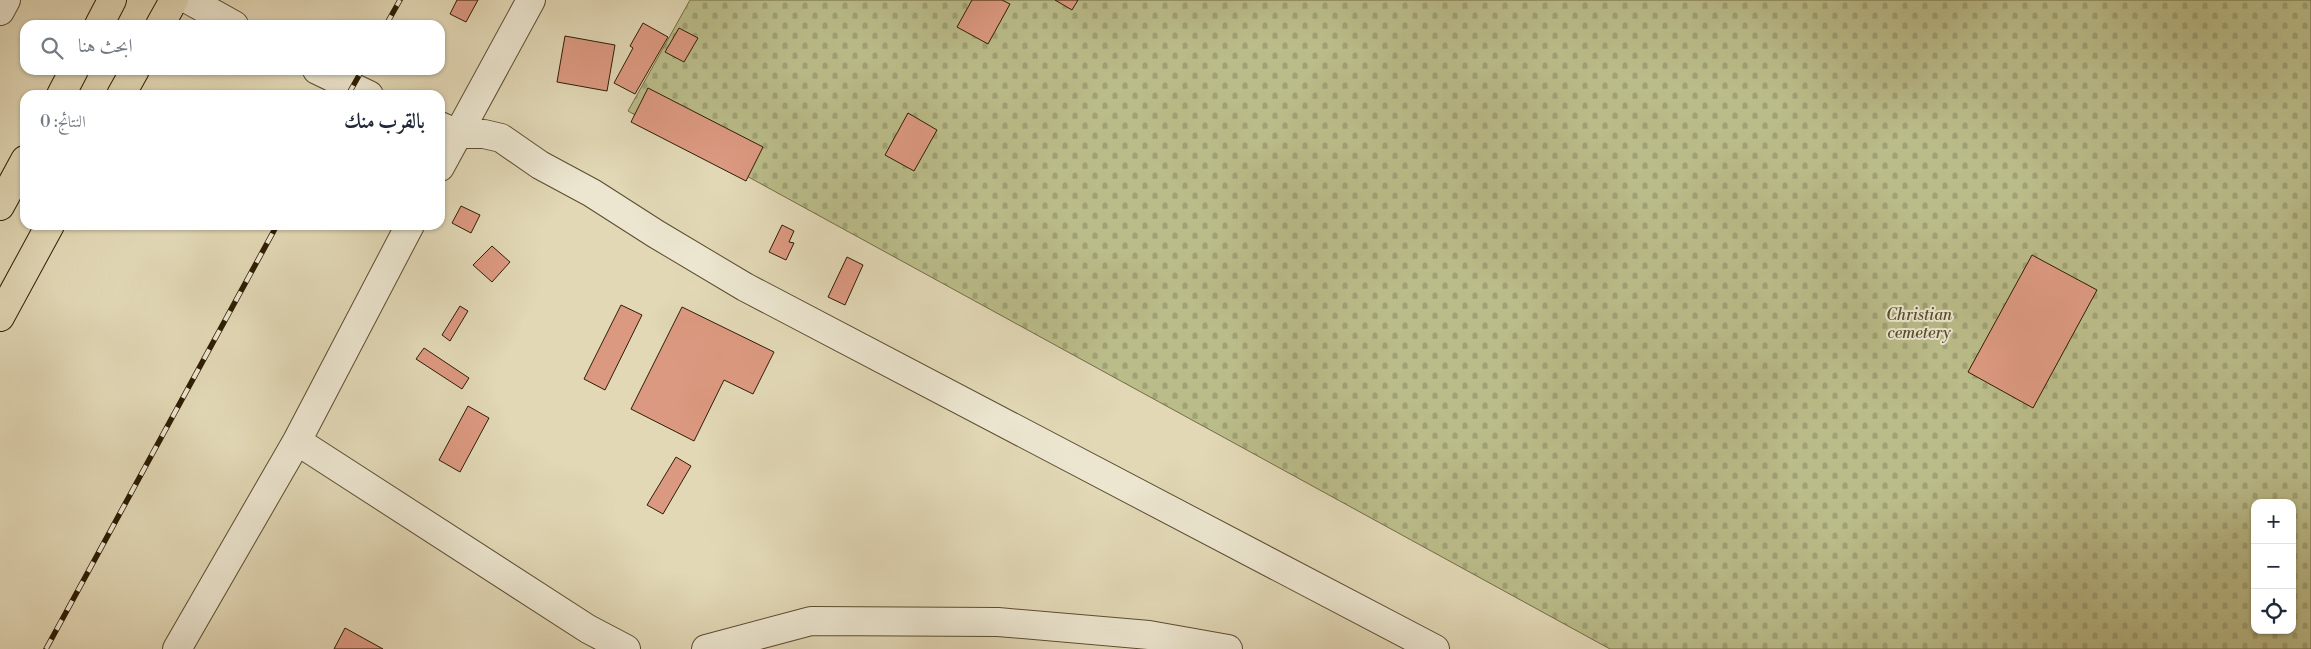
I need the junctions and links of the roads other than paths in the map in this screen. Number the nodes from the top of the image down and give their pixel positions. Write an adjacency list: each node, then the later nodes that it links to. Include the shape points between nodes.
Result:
1 (6, 0): 6 (street)
2 (112, 0): 7 (highway)
3 (174, 0): 8 (highway)
4 (189, 0): 9 (street)
5 (531, 0): 16 (street)
6 (0, 11)
7 (102, 20)
8 (163, 20)
9 (225, 20)
10 (71, 75): 13 (highway)
11 (132, 75): 14 (highway)
12 (328, 75): 15 (street)
13 (64, 90)
14 (125, 90)
15 (359, 90)
16 (449, 130): 17 (street); 28 (street, via 501,138 540,165 592,193 745,287)
17 (445, 146)
18 (20, 169): 19 (highway)
19 (0, 206)
20 (47, 230): 22 (highway)
21 (407, 230): 23 (street)
22 (0, 317)
23 (297, 441): 24 (street); 25 (street, via 588,629)
24 (177, 649)
25 (626, 649)
26 (706, 649): 27 (street, via 811,621 998,622 1149,634)
27 (1228, 649)
28 (1435, 649)

